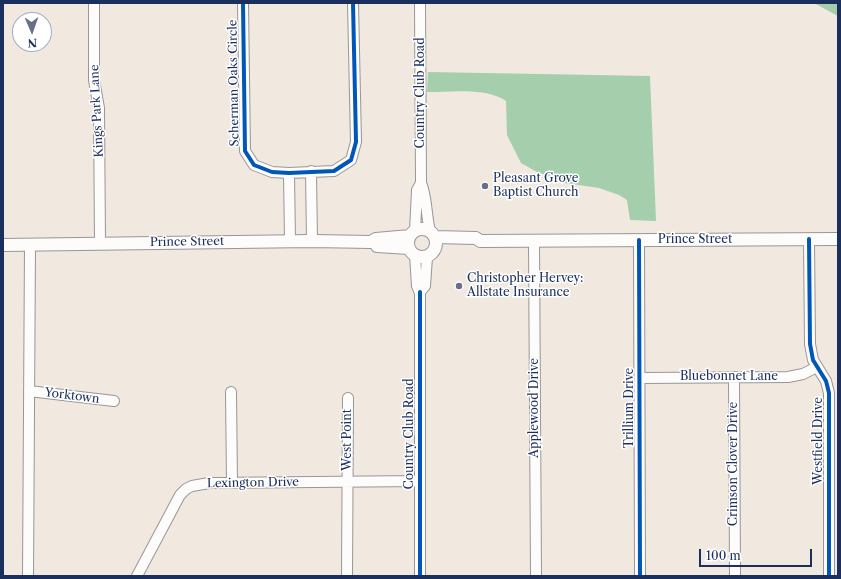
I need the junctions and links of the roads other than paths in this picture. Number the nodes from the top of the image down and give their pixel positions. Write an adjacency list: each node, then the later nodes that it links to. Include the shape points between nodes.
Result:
1 (94, 3): 14 (street, Kings Park Lane, via 94,80 99,108)
2 (243, 3): 6 (street, Scherman Oaks Circle, via 245,151 254,165 272,172)
3 (353, 3): 5 (street, Scherman Oaks Circle, via 356,142 351,160 334,171)
4 (420, 3): 7 (street, Country Club Road)
5 (311, 172): 6 (street, Scherman Oaks Circle); 12 (street)
6 (289, 173): 11 (street)
7 (421, 182): 15 (street, Country Club Road, via 425,207); 15 (street, Country Club Road, via 417,190)
8 (809, 239): 9 (main road, Prince Street); 10 (main road, Prince Street); 18 (street, Westfield Drive, via 810,344)
9 (838, 239)
10 (639, 240): 13 (main road, Prince Street); 20 (street, Trillium Drive)
11 (290, 241): 12 (main road, Prince Street); 14 (main road, Prince Street)
12 (312, 241): 15 (main road, Prince Street, via 371,242 376,246)
13 (534, 241): 15 (main road, Prince Street, via 480,241 476,238); 32 (street, Applewood Drive)
14 (100, 243): 17 (main road, Prince Street)
15 (422, 243): 25 (street, Country Club Road, via 417,286 420,292)
16 (3, 245): 17 (main road, Prince Street)
17 (30, 245): 21 (street)
18 (817, 367): 19 (street, Bluebonnet Lane, via 796,376); 35 (street, Westfield Drive, via 826,381 829,393)
19 (734, 377): 20 (street, Bluebonnet Lane); 34 (street, Crimson Clover Drive)
20 (640, 378): 33 (street, Trillium Drive)
21 (30, 391): 24 (street, Yorktown); 28 (street)
22 (231, 392): 27 (street)
23 (348, 398): 26 (street, West Point)
24 (114, 401)
25 (420, 481): 26 (street, Lexington Drive); 31 (street, Country Club Road)
26 (348, 482): 27 (street, Lexington Drive); 30 (street, West Point)
27 (232, 483): 29 (street, Lexington Drive, via 200,484 186,489 175,503)
28 (28, 576)
29 (137, 576)
30 (347, 576)
31 (420, 576)
32 (536, 576)
33 (640, 576)
34 (735, 576)
35 (830, 576)

